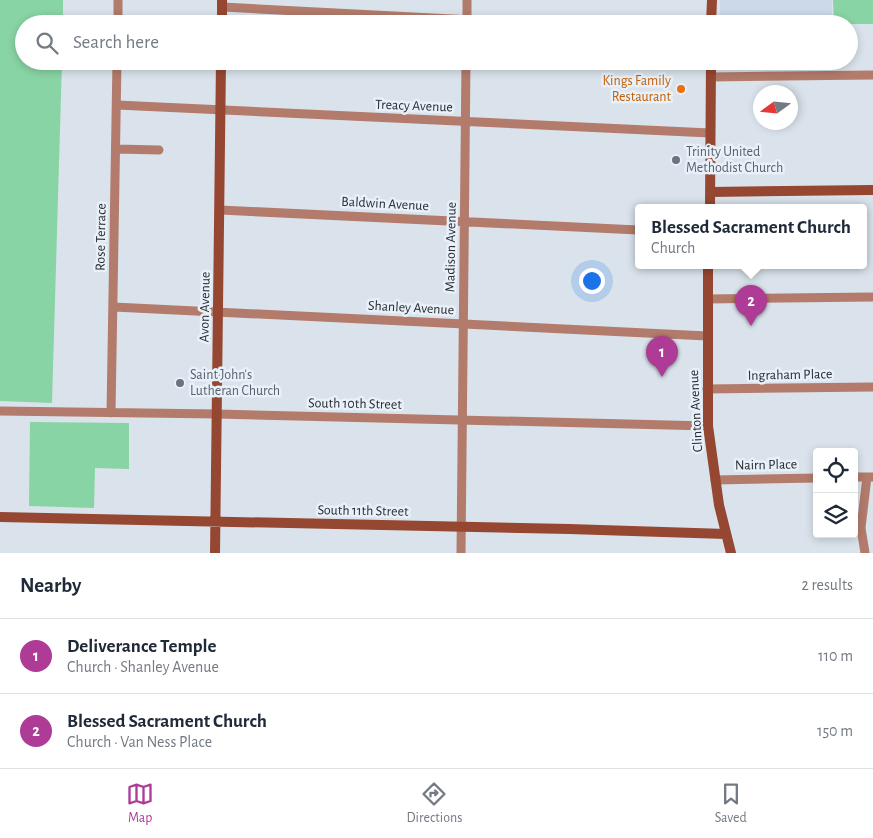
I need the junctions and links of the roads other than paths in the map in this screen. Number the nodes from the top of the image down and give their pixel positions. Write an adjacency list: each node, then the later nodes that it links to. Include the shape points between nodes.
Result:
1 (118, 0): 5 (street)
2 (467, 0): 7 (street)
3 (712, 0): 8 (street)
4 (222, 4): 6 (street)
5 (118, 15)
6 (372, 15)
7 (467, 15)
8 (711, 15)
9 (117, 70): 15 (street, Rose Terrace)
10 (221, 70): 16 (street, Avon Avenue)
11 (466, 70): 17 (street, Madison Avenue)
12 (711, 70): 14 (street)
13 (873, 75): 14 (street)
14 (711, 76): 18 (street)
15 (117, 105): 16 (street, Treacy Avenue); 19 (street, Rose Terrace)
16 (221, 111): 17 (street, Treacy Avenue); 24 (street, Avon Avenue)
17 (466, 122): 18 (street, Treacy Avenue); 25 (street, Madison Avenue)
18 (710, 133): 22 (street)
19 (116, 149): 20 (street); 30 (street, Rose Terrace)
20 (159, 150)
21 (873, 190): 22 (street)
22 (710, 192): 23 (street)
23 (710, 204)
24 (220, 210): 25 (street, Baldwin Avenue); 31 (street, Avon Avenue)
25 (465, 222): 26 (street, Baldwin Avenue); 32 (street, Madison Avenue)
26 (635, 230)
27 (708, 269): 29 (street, Clinton Avenue)
28 (873, 297): 29 (street)
29 (708, 299): 33 (street, Clinton Avenue)
30 (114, 307): 31 (street, Shanley Avenue); 37 (street, Rose Terrace)
31 (218, 313): 32 (street, Shanley Avenue); 38 (street, Avon Avenue)
32 (464, 324): 33 (street, Shanley Avenue); 39 (street, Madison Avenue)
33 (708, 336): 35 (street, Clinton Avenue)
34 (873, 387): 35 (street, Ingraham Place)
35 (707, 389): 40 (street, Clinton Avenue)
36 (0, 411): 37 (street, South 10th Street)
37 (112, 413): 38 (street, South 10th Street)
38 (217, 414): 39 (street, South 10th Street); 45 (street, Avon Avenue)
39 (463, 420): 40 (street, South 10th Street); 46 (street, Madison Avenue)
40 (708, 426): 43 (street, Clinton Avenue)
41 (870, 477): 51 (street, via 861,528)
42 (813, 478): 43 (street, Nairn Place)
43 (715, 480): 47 (street, Clinton Avenue)
44 (0, 517): 45 (street, South 11th Street)
45 (216, 522): 46 (street, South 11th Street); 48 (street, Avon Avenue)
46 (462, 527): 47 (street, South 11th Street); 49 (street, Madison Avenue)
47 (726, 534): 50 (street, Clinton Avenue)
48 (215, 553)
49 (461, 553)
50 (732, 553)
51 (865, 553)

